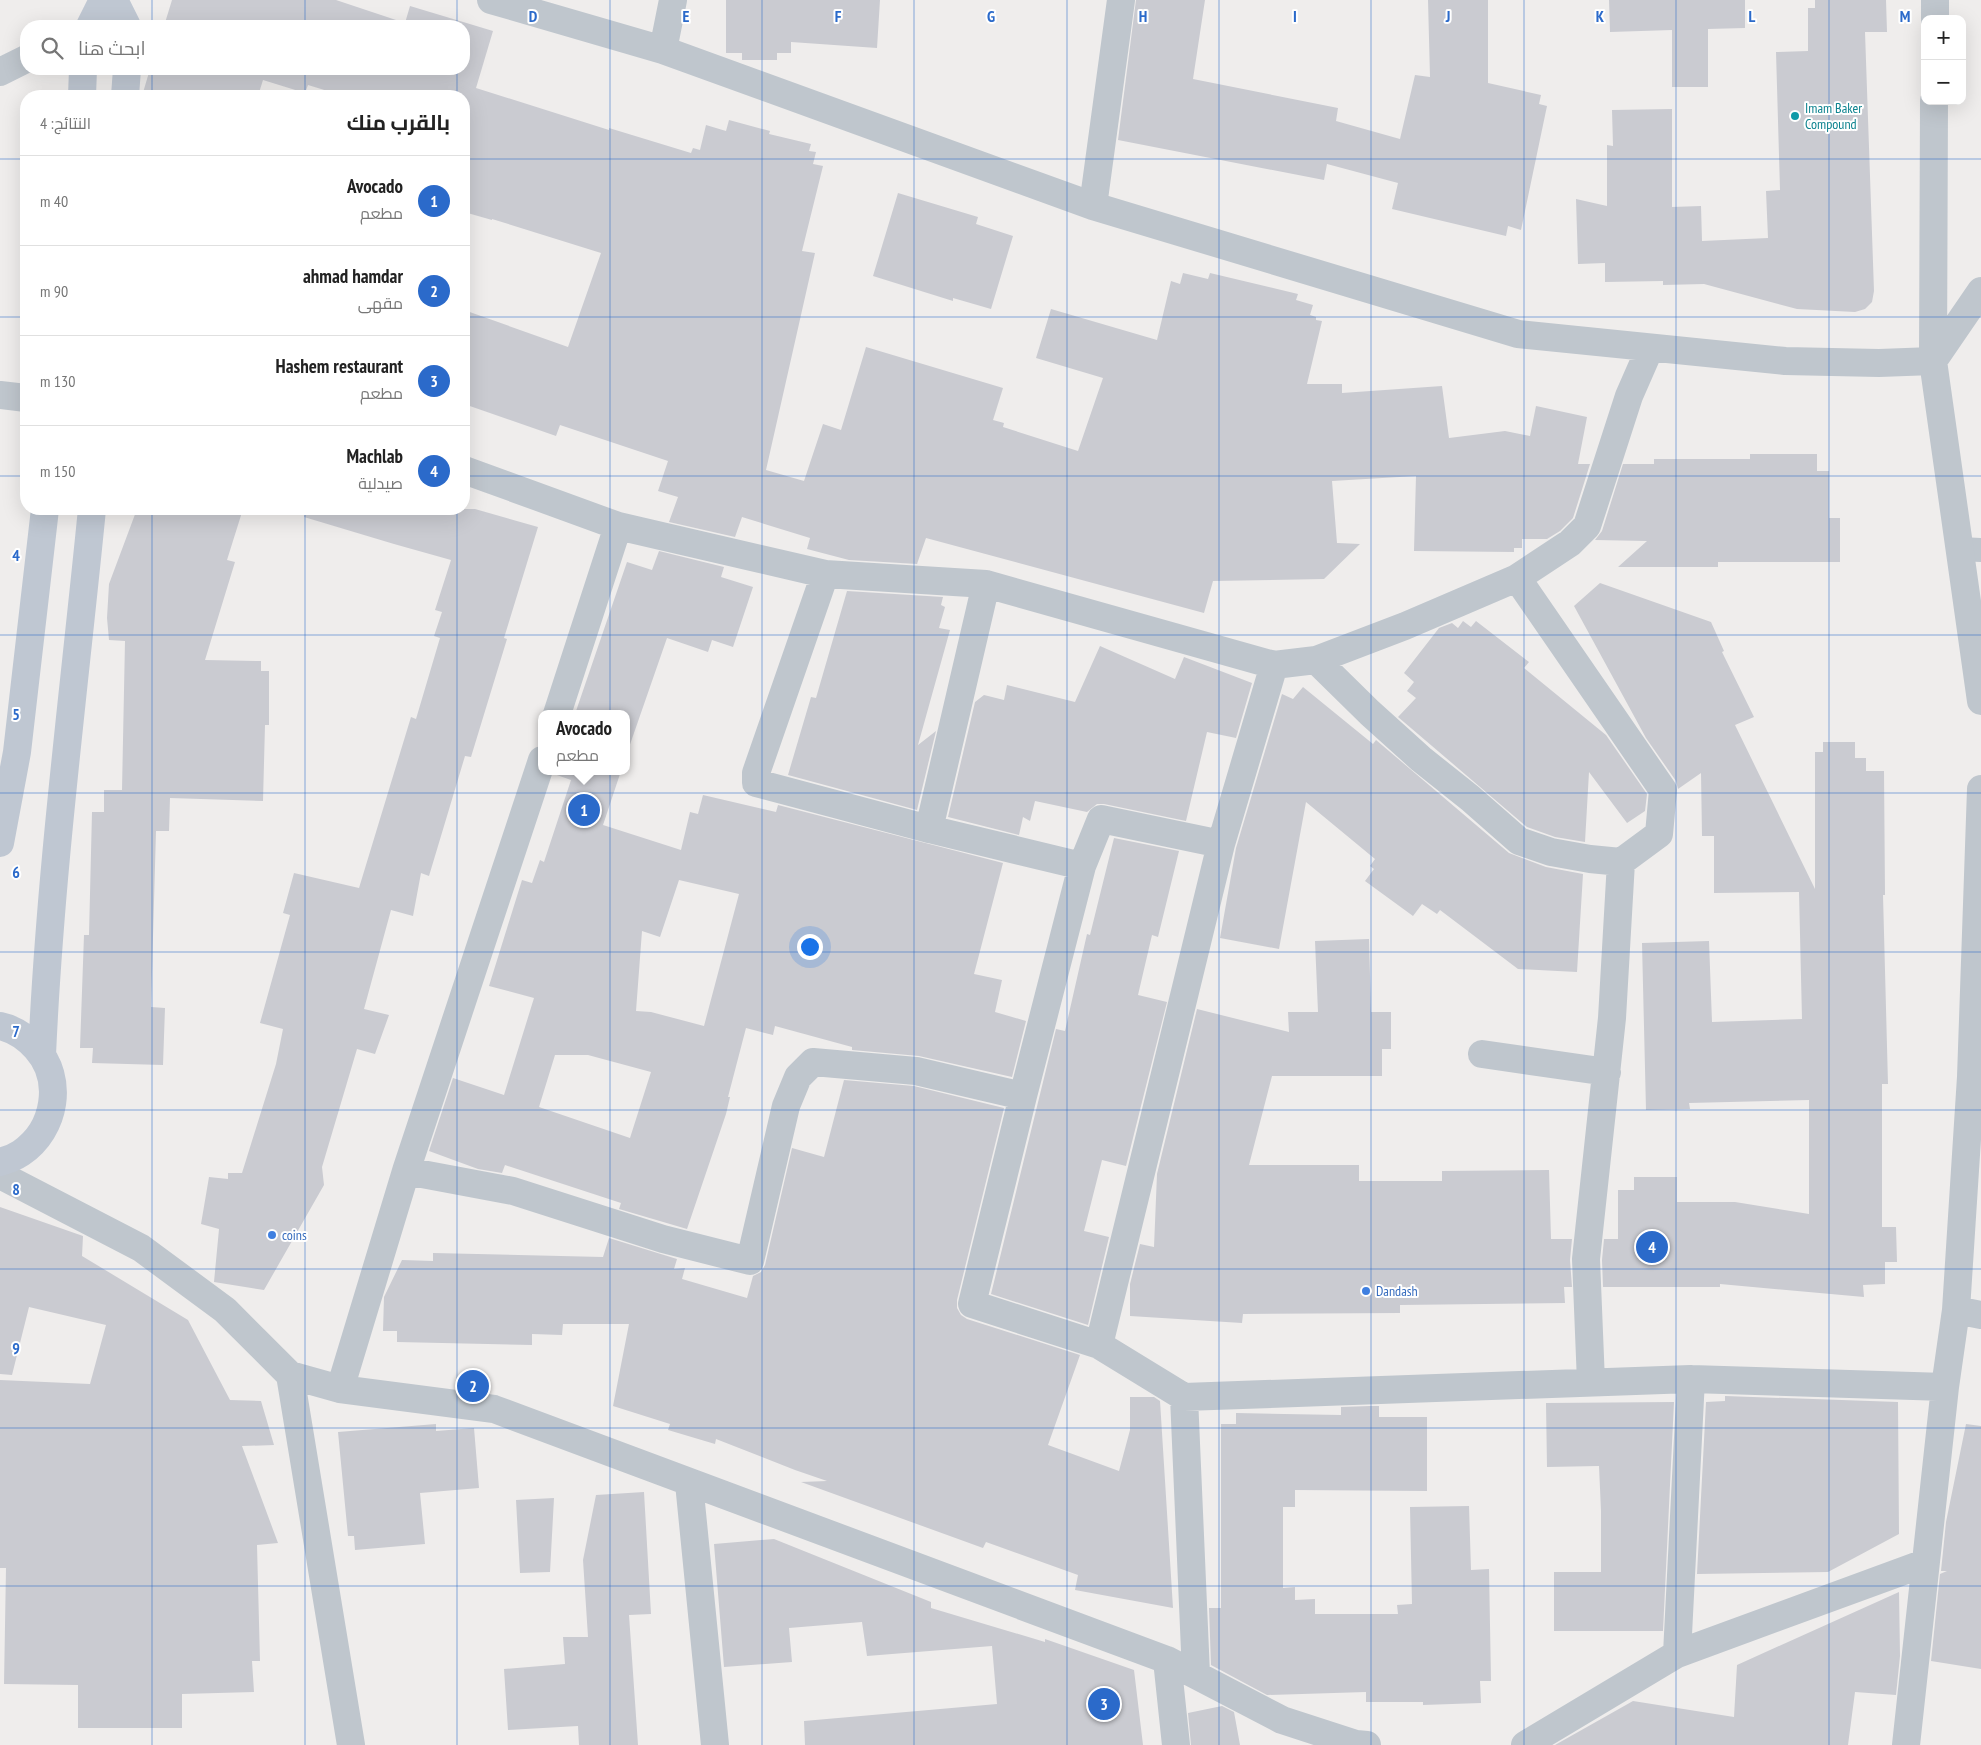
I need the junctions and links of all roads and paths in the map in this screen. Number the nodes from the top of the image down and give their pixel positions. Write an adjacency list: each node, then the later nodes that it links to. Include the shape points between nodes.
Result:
1 (104, 0): 8 (street)
2 (114, 0): 9 (street)
3 (491, 0): 10 (street)
4 (672, 0): 10 (street)
5 (1121, 0): 18 (street)
6 (1935, 0): 7 (street)
7 (1935, 15)
8 (93, 20)
9 (124, 20)
10 (663, 50): 18 (street)
11 (20, 63): 12 (street)
12 (0, 72)
13 (83, 75): 15 (street)
14 (127, 75): 16 (street)
15 (82, 90)
16 (125, 90)
17 (1934, 105): 21 (street)
18 (1094, 206): 20 (street, via 1518,334)
19 (1981, 291): 21 (street)
20 (1650, 348): 21 (street, via 1785,361); 30 (street, via 1629,396 1587,526 1570,543)
21 (1933, 361): 28 (street)
22 (0, 395): 23 (street)
23 (20, 397)
24 (470, 472): 27 (street)
25 (44, 515): 39 (street, via 17,752)
26 (91, 515): 45 (street, via 51,918)
27 (618, 526): 29 (street); 35 (street)
28 (1970, 550): 34 (street)
29 (826, 574): 31 (street); 38 (street, via 756,773 756,783)
30 (1517, 578): 32 (street); 41 (street, via 1663,790 1659,834)
31 (986, 584): 33 (street); 38 (street)
32 (1316, 660): 33 (street); 41 (street, via 1420,759 1519,841 1551,852)
33 (1274, 665): 40 (street)
34 (1981, 701)
35 (558, 710)
36 (538, 772): 50 (street)
37 (1981, 789): 47 (street)
38 (928, 829): 42 (street)
39 (0, 843)
40 (1221, 844): 42 (street, via 1101,819); 53 (street)
41 (1622, 862): 46 (street)
42 (1082, 866): 48 (street)
43 (0, 1026): 45 (street, via 28,1039)
44 (1482, 1054): 46 (street)
45 (42, 1055): 49 (street, via 52,1076 54,1098 49,1119 37,1138 21,1153)
46 (1607, 1072): 56 (street, via 1586,1259)
47 (1976, 1077): 52 (street)
48 (1023, 1096): 50 (street, via 916,1072 813,1062 798,1077 786,1106 750,1261 663,1239 512,1191); 53 (street, via 972,1304)
49 (0, 1162)
50 (406, 1171): 58 (street)
51 (0, 1175): 54 (street, via 141,1248 225,1310)
52 (1969, 1312): 57 (street)
53 (1099, 1345): 59 (street)
54 (290, 1375): 58 (street); 65 (street)
55 (1691, 1379): 56 (street); 57 (street); 62 (street)
56 (1590, 1382): 59 (street)
57 (1945, 1387): 61 (street)
58 (340, 1388): 60 (street, via 494,1409)
59 (1184, 1397): 64 (street)
60 (689, 1483): 63 (street); 66 (street)
61 (1925, 1562): 62 (street); 70 (street)
62 (1677, 1654): 69 (street)
63 (1167, 1660): 64 (street); 67 (street)
64 (1196, 1674): 68 (street, via 1282,1720)
65 (351, 1745)
66 (715, 1745)
67 (1176, 1745)
68 (1360, 1745)
69 (1524, 1745)
70 (1906, 1745)

